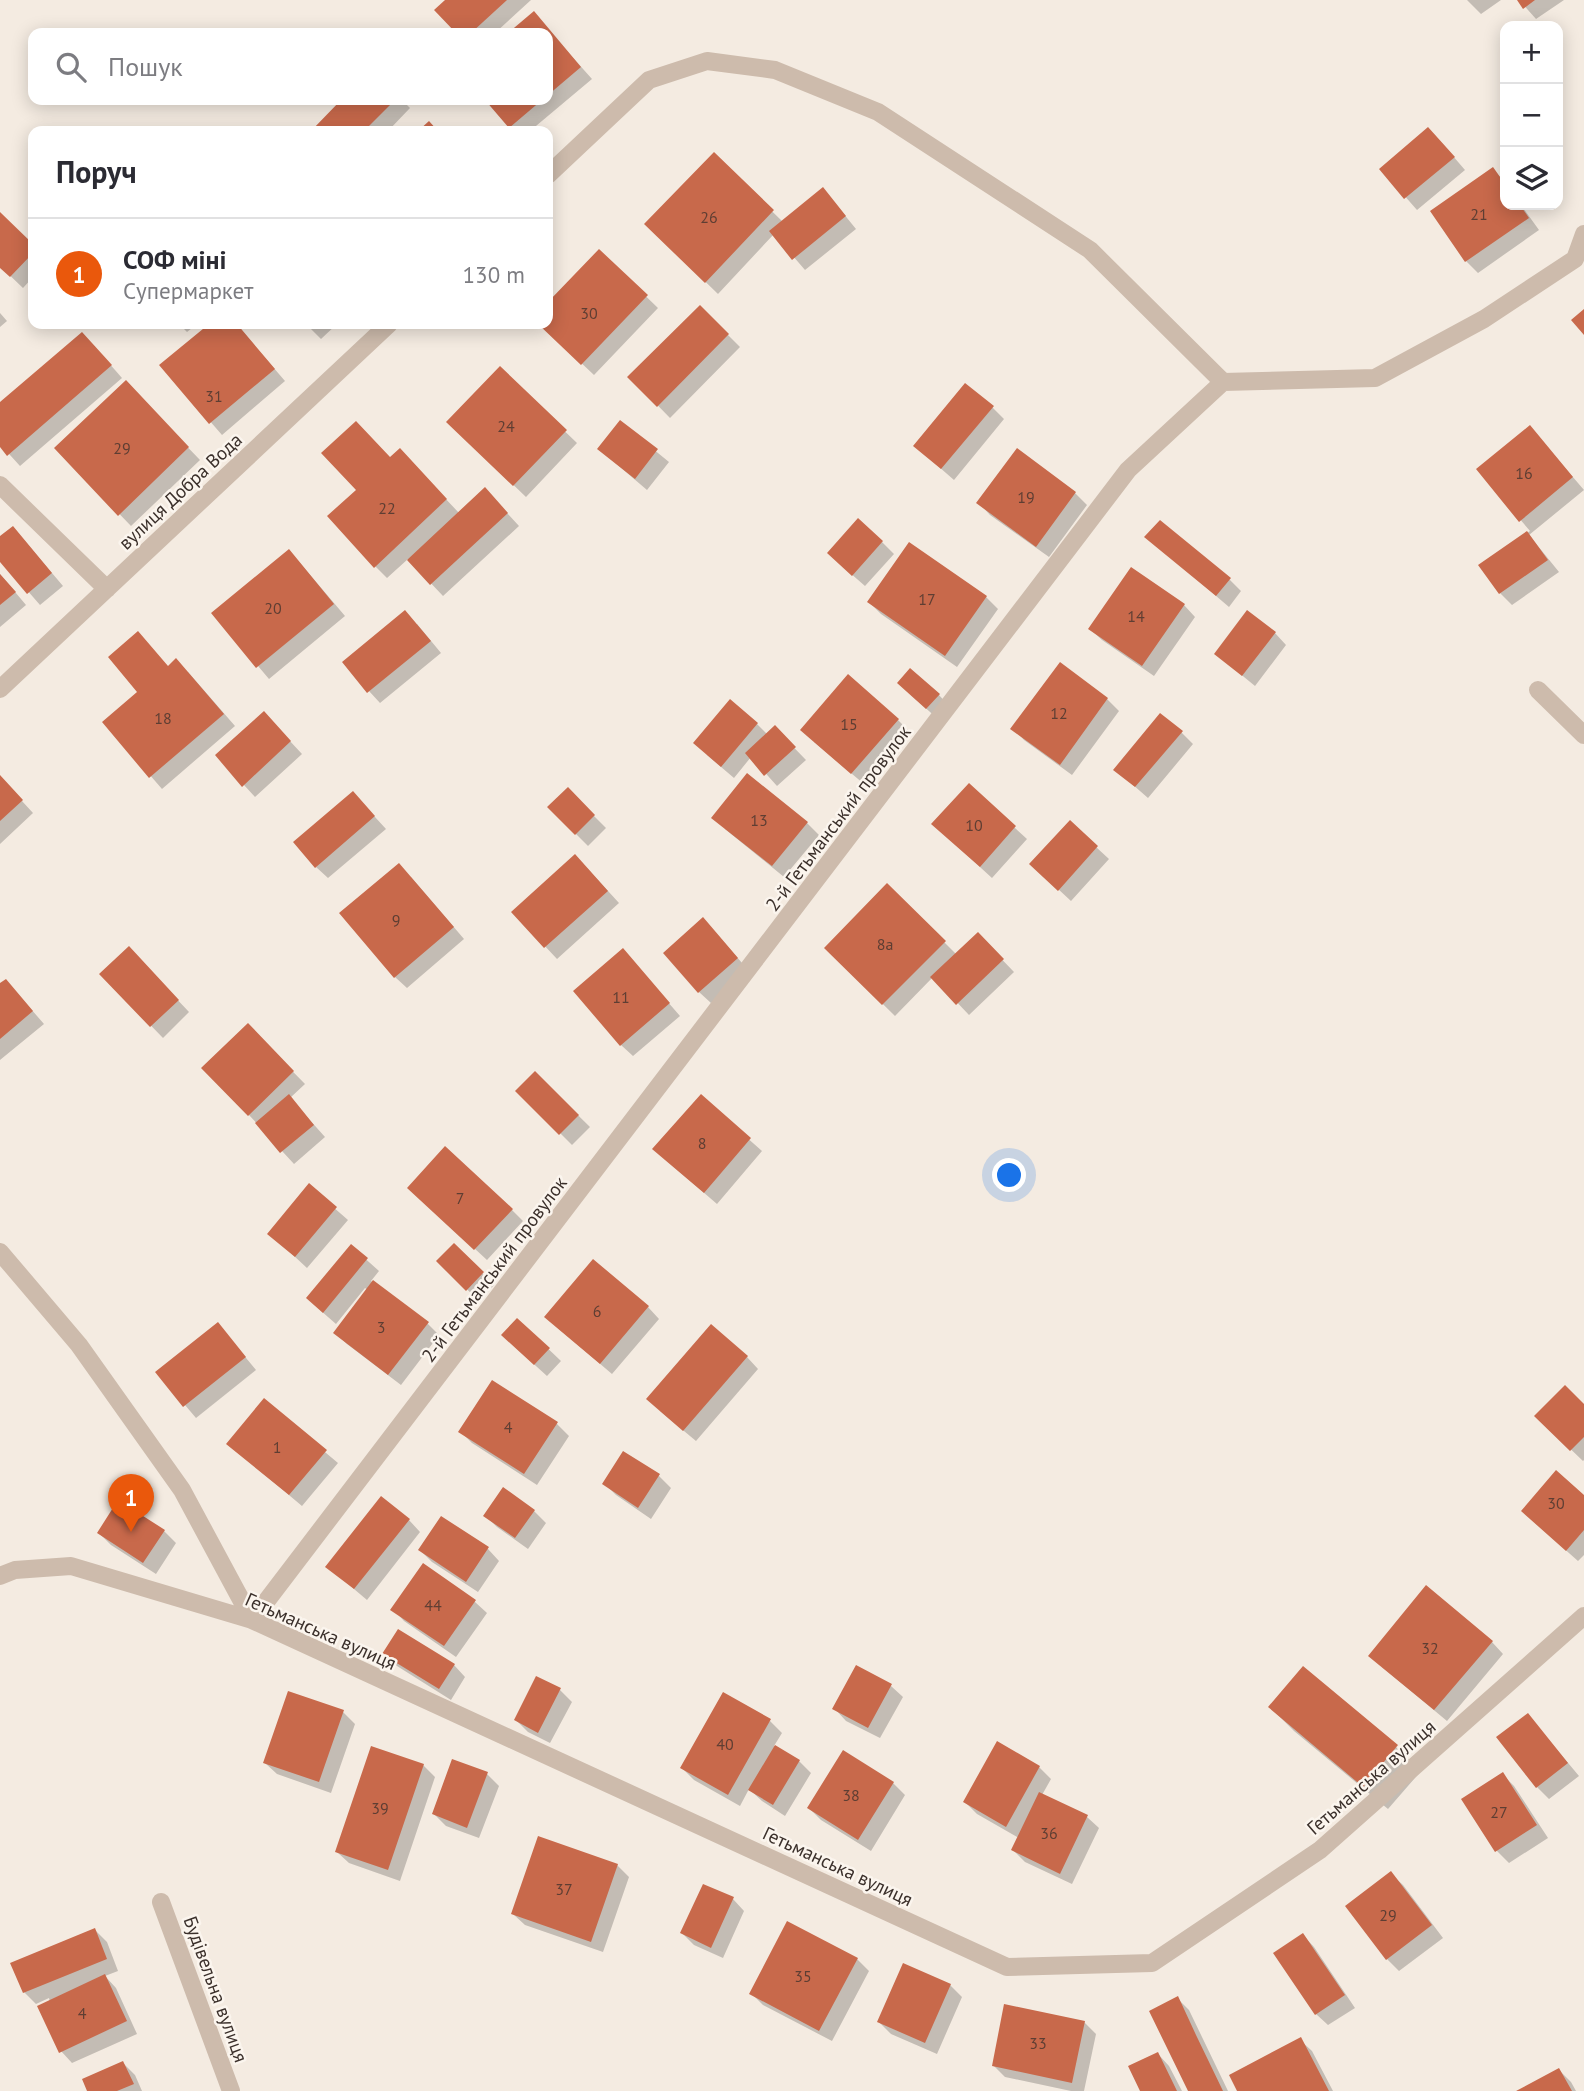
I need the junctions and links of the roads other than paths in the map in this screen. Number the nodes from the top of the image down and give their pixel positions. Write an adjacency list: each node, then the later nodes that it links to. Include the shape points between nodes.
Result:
1 (553, 170): 4 (street, via 649,80 707,61 775,70 878,112 1090,250)
2 (1584, 233): 4 (street, via 1575,259 1485,319 1375,378)
3 (384, 329): 6 (street, вулиця Добра Вода)
4 (1223, 382): 13 (street, 2-й Гетьманський провулок, via 1128,470)
5 (0, 485): 6 (street)
6 (107, 589): 7 (street, вулиця Добра Вода)
7 (0, 689)
8 (1538, 690): 9 (street)
9 (1584, 735)
10 (0, 1252): 13 (street, via 79,1345 182,1490)
11 (0, 1576): 13 (street, Гетьманська вулиця, via 15,1570 71,1566)
12 (1584, 1616): 13 (street, Гетьманська вулиця, via 1320,1850 1152,1963 1007,1967)
13 (252, 1620)
14 (161, 1902): 15 (street, Будівельна вулиця)
15 (231, 2091)

